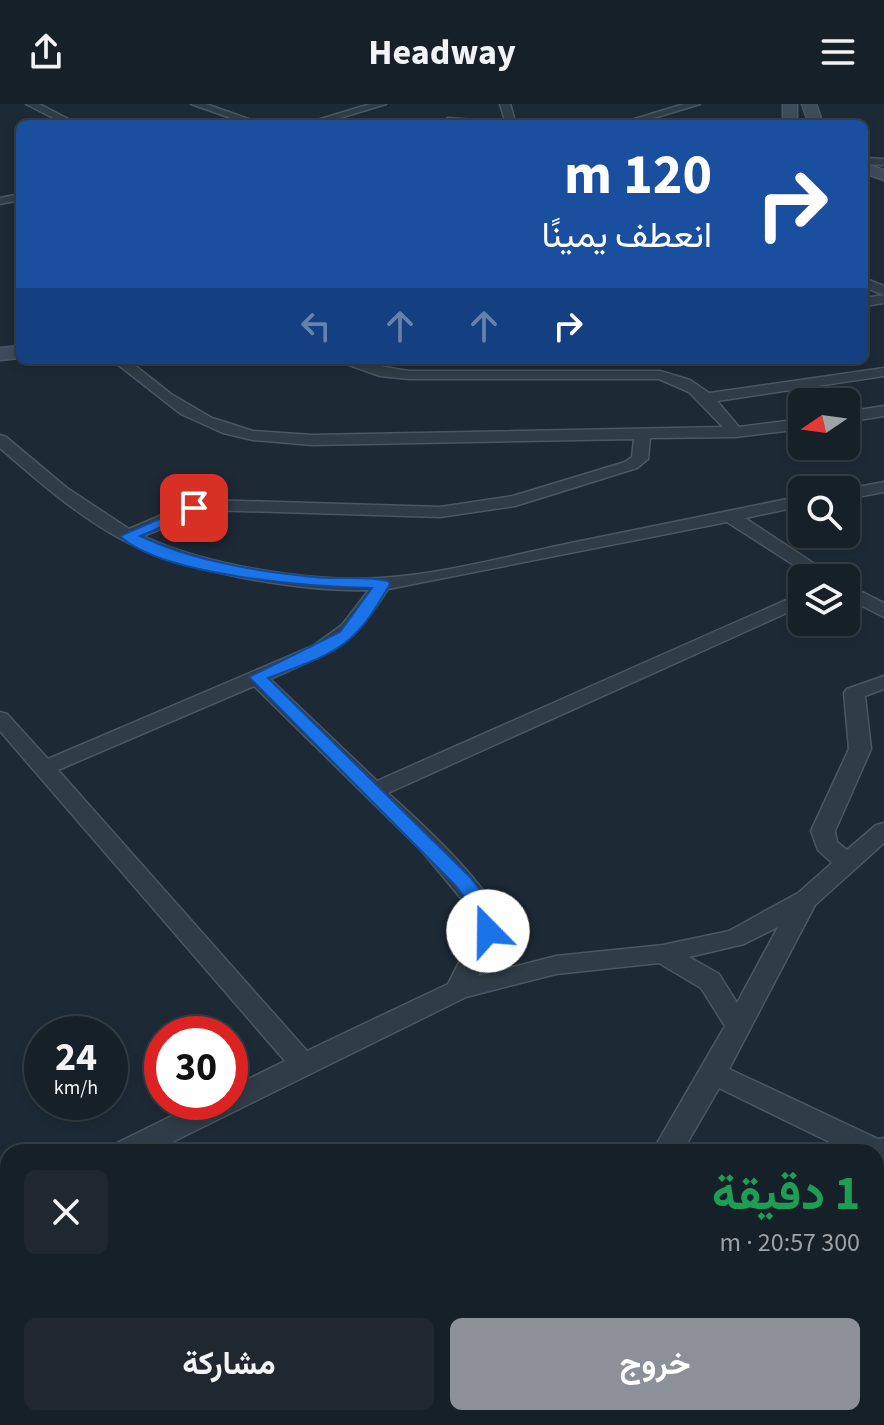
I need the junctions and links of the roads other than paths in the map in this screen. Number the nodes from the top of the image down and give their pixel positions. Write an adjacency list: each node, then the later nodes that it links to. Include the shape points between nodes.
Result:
1 (31, 104): 5 (street)
2 (196, 104): 6 (street)
3 (381, 104): 7 (street)
4 (695, 104): 8 (street)
5 (65, 120)
6 (246, 120)
7 (323, 120)
8 (637, 120)
9 (124, 364): 18 (street, via 214,427 253,438)
10 (355, 364): 11 (street, via 410,375)
11 (614, 368): 13 (street, via 679,380)
12 (884, 372): 13 (street)
13 (707, 398): 17 (street)
14 (884, 411): 15 (street)
15 (860, 415)
16 (788, 426): 17 (street)
17 (735, 432): 18 (street)
18 (643, 433): 24 (street, via 640,459 631,465 487,507 440,512 209,505)
19 (0, 440): 24 (street, via 61,492)
20 (882, 489): 21 (street)
21 (860, 492)
22 (788, 504): 23 (street)
23 (729, 515): 25 (street); 26 (street)
24 (128, 536): 26 (street, via 167,554 220,567 315,582)
25 (805, 564)
26 (382, 584): 30 (street, via 346,635)
27 (860, 598): 29 (street)
28 (788, 605): 34 (street)
29 (884, 611)
30 (257, 677): 33 (street); 34 (street)
31 (884, 682): 36 (street, via 854,693 860,749 823,831 826,845)
32 (0, 718): 33 (street)
33 (45, 768): 41 (street)
34 (373, 791): 39 (street, via 438,854 486,913 488,931)
35 (884, 830): 36 (street)
36 (847, 863): 37 (street)
37 (807, 899): 38 (street, via 735,938); 40 (street)
38 (663, 954): 39 (street, via 556,965); 40 (street, via 710,981)
39 (458, 990): 41 (street)
40 (738, 1025): 42 (street)
41 (303, 1064): 43 (street)
42 (713, 1073): 46 (street); 47 (street)
43 (248, 1091)
44 (190, 1120): 45 (street)
45 (141, 1144)
46 (672, 1144)
47 (860, 1144)

